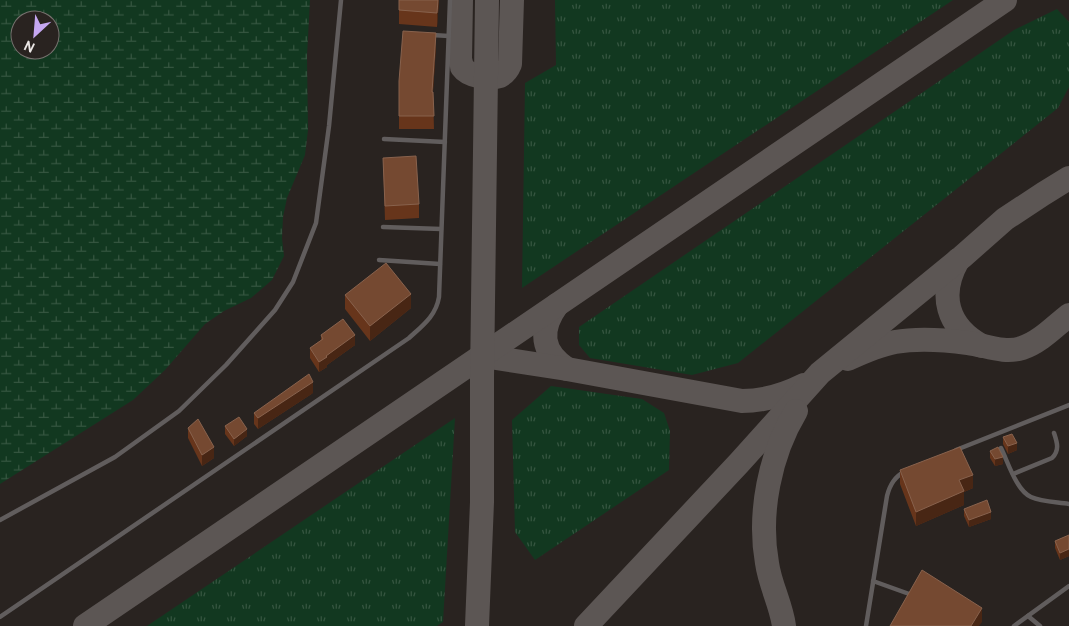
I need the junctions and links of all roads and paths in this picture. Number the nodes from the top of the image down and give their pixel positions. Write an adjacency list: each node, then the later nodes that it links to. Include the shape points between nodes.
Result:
1 (341, 0): 18 (lane, via 316,223 293,282 275,310 226,366 179,411 115,457)
2 (450, 0): 4 (lane)
3 (431, 35): 4 (lane)
4 (449, 36): 6 (lane)
5 (384, 139): 6 (lane)
6 (445, 142): 8 (lane)
7 (383, 227): 8 (lane)
8 (441, 229): 10 (lane)
9 (379, 260): 10 (lane)
10 (440, 264): 23 (lane, via 439,297 435,310 409,338)
11 (1069, 406): 14 (lane)
12 (1054, 433): 16 (lane, via 1058,445 1052,458)
13 (1001, 448): 16 (lane)
14 (953, 451)
15 (909, 469): 19 (lane, via 897,477 889,489)
16 (1013, 474): 17 (lane, via 1022,490 1030,496)
17 (1069, 504)
18 (0, 520)
19 (874, 581): 21 (lane); 24 (lane)
20 (1069, 586): 22 (lane)
21 (912, 595)
22 (1028, 616): 25 (lane); 26 (lane)
23 (0, 617)
24 (866, 626)
25 (1014, 626)
26 (1040, 626)

